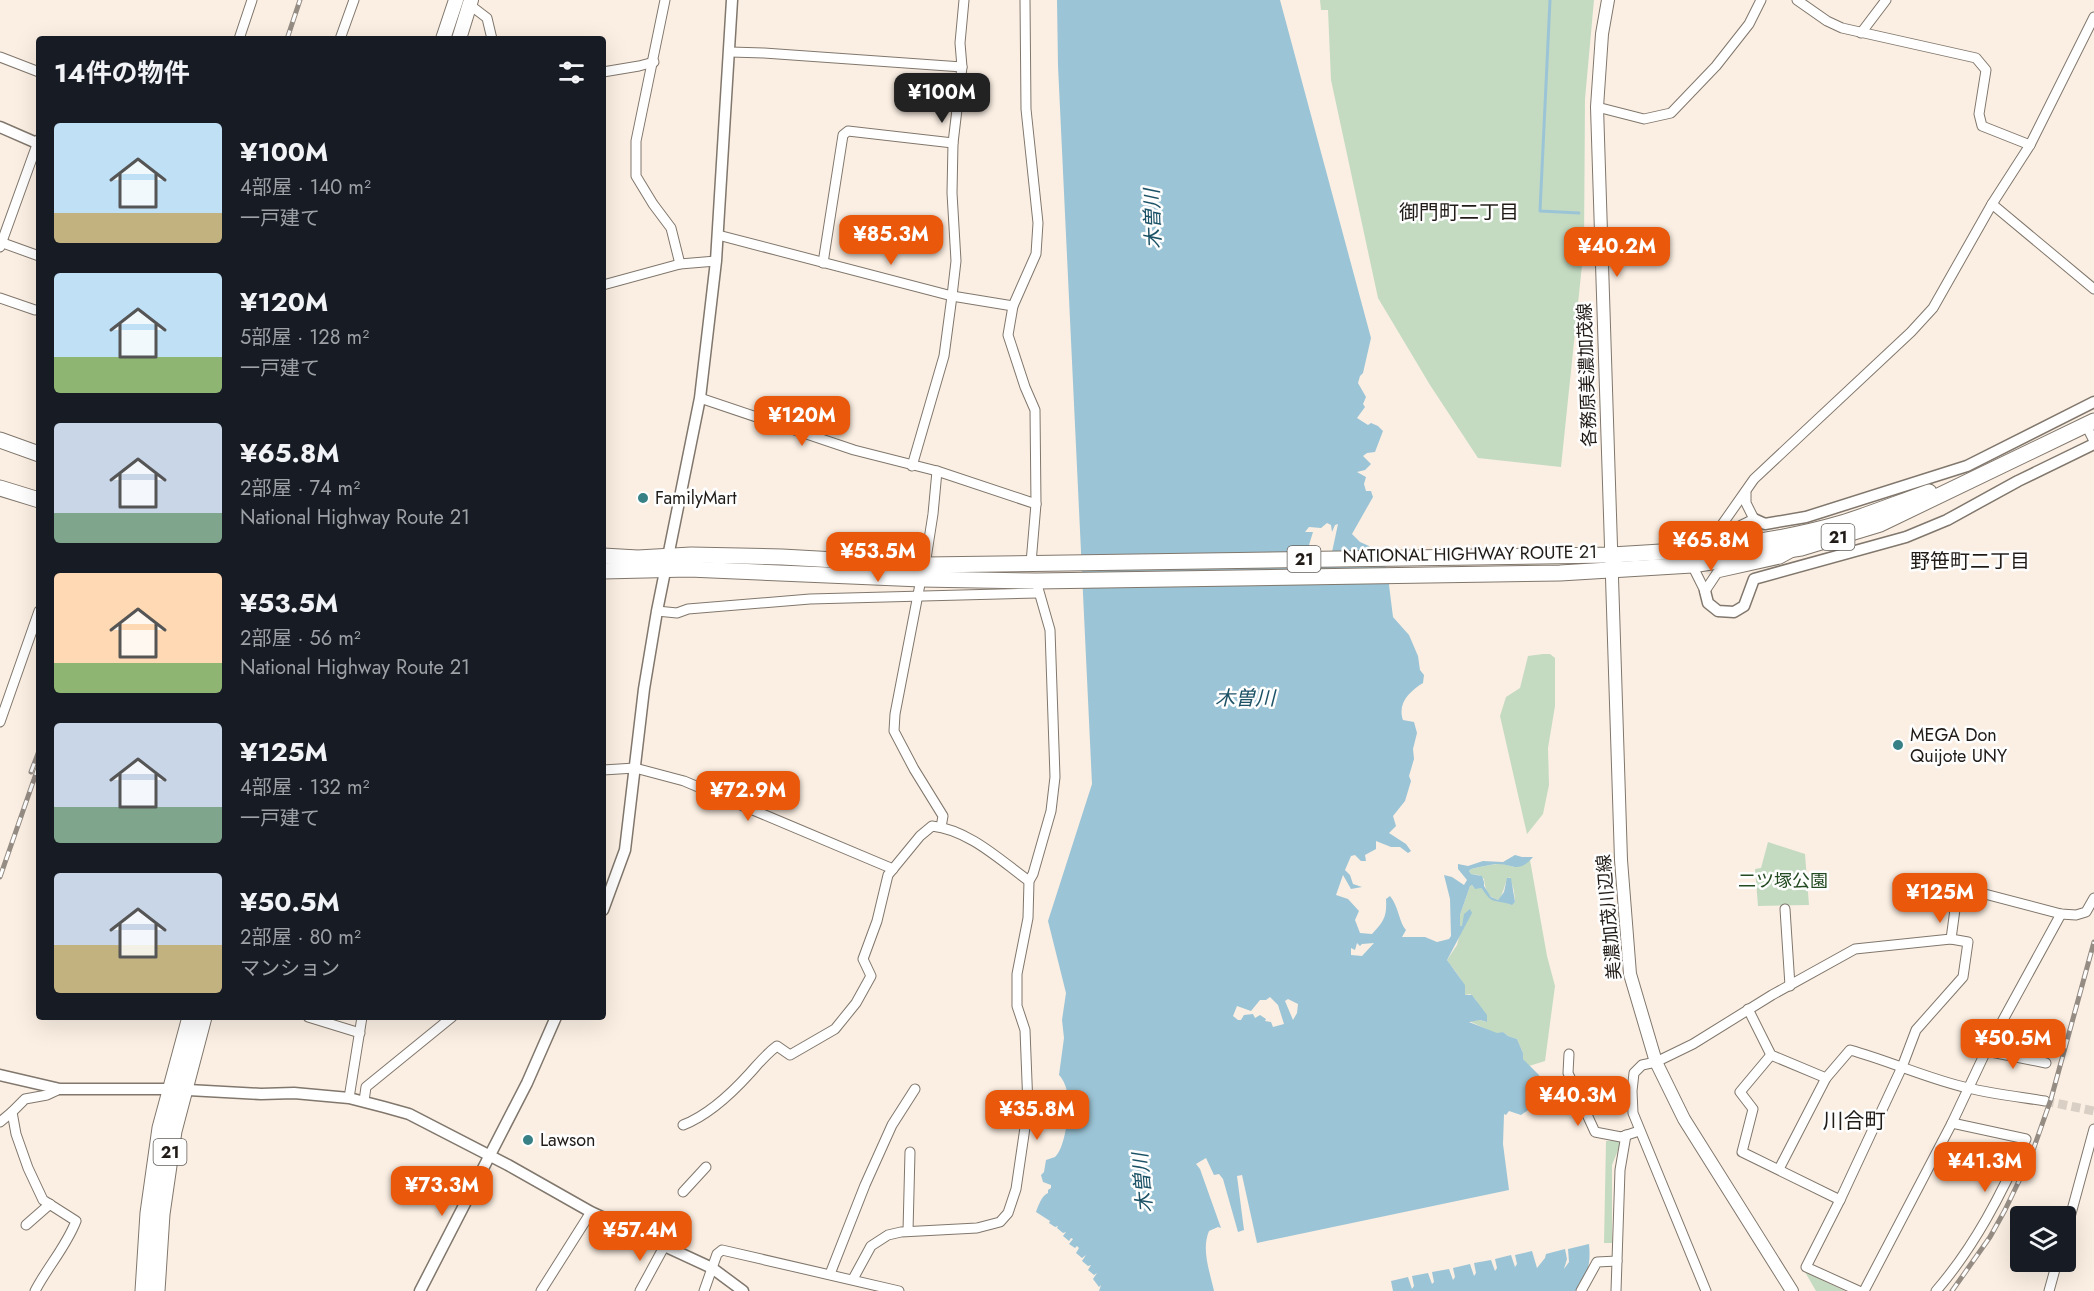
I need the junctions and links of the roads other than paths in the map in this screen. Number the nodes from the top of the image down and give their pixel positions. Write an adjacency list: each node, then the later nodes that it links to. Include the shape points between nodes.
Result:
1 (252, 0): 15 (street)
2 (354, 0): 16 (street)
3 (456, 0): 17 (main road)
4 (665, 0): 22 (street)
5 (732, 0): 20 (street)
6 (964, 0): 23 (street)
7 (1025, 0): 43 (street, via 1026,109 1038,223 1036,254)
8 (1608, 0): 26 (main road, 各務原美濃加茂線)
9 (1761, 0): 26 (street, via 1749,24 1716,66 1671,113 1644,118)
10 (1797, 0): 14 (street, via 1827,21)
11 (1886, 0): 14 (street)
12 (471, 3): 18 (main road); 19 (street, via 487,18)
13 (2094, 16): 30 (street)
14 (1861, 33): 30 (street, via 1976,58 1986,70 1978,114 1982,126)
15 (240, 36)
16 (341, 36)
17 (443, 36)
18 (460, 36)
19 (491, 36)
20 (730, 52): 23 (street); 33 (street)
21 (0, 57): 24 (street)
22 (654, 62): 25 (street); 38 (street, via 636,141 636,176 671,228)
23 (962, 67): 29 (street)
24 (36, 71)
25 (606, 72)
26 (1597, 107): 64 (main road, 各務原美濃加茂線)
27 (0, 128): 28 (street)
28 (36, 141)
29 (953, 143): 37 (street, via 848,131 843,135); 41 (street, via 956,261)
30 (2030, 145): 32 (street)
31 (36, 148): 34 (street)
32 (1992, 204): 40 (street); 54 (street, via 1933,308 1754,479)
33 (718, 235): 36 (street); 37 (street)
34 (1, 244): 35 (street)
35 (36, 254)
36 (716, 261): 38 (street); 45 (street)
37 (823, 263): 41 (street)
38 (680, 264): 39 (street)
39 (606, 284)
40 (2094, 288)
41 (952, 296): 43 (street); 51 (street, via 945,356)
42 (0, 298): 44 (street)
43 (1013, 306): 56 (street, via 1008,335 1035,410)
44 (35, 310)
45 (700, 398): 51 (street); 62 (street)
46 (2094, 402): 47 (street)
47 (2087, 417): 49 (street); 57 (street, via 1967,466 1806,517 1765,524); 59 (highway, NATIONAL HIGHWAY ROUTE 21 / 21, via 1880,524); 60 (highway, NATIONAL HIGHWAY ROUTE 21 / 21, via 1937,489 1842,523 1750,544)
48 (0, 440): 50 (highway)
49 (2094, 442): 69 (street, via 1947,520 1906,537 1754,579 1744,606 1734,612 1718,611 1708,603)
50 (36, 453)
51 (912, 466): 52 (street)
52 (937, 471): 56 (street); 67 (street)
53 (0, 488): 55 (highway)
54 (1746, 493): 57 (street); 58 (street)
55 (36, 499)
56 (1036, 504): 63 (street)
57 (1754, 519): 58 (street)
58 (1714, 536): 60 (street, via 1704,544)
59 (1801, 548): 65 (highway, NATIONAL HIGHWAY ROUTE 21 / 21); 69 (street, via 1780,559 1717,573)
60 (1680, 551): 64 (highway, NATIONAL HIGHWAY ROUTE 21 / 21)
61 (606, 556): 62 (highway, NATIONAL HIGHWAY ROUTE 21 / 21)
62 (667, 563): 66 (highway, NATIONAL HIGHWAY ROUTE 21 / 21); 67 (highway, NATIONAL HIGHWAY ROUTE 21 / 21, via 782,557); 71 (street)
63 (1031, 563): 64 (highway, NATIONAL HIGHWAY ROUTE 21 / 21, via 1559,555); 67 (highway, NATIONAL HIGHWAY ROUTE 21 / 21)
64 (1611, 563): 65 (highway, NATIONAL HIGHWAY ROUTE 21 / 21); 68 (highway, NATIONAL HIGHWAY ROUTE 21 / 21, via 1560,573); 96 (main road, 美濃加茂川辺線, via 1625,928 1630,974)
65 (1692, 565): 69 (street)
66 (606, 570)
67 (923, 572): 68 (highway, NATIONAL HIGHWAY ROUTE 21 / 21); 70 (street)
68 (1042, 585): 70 (street); 78 (street, via 1050,630 1055,777 1051,811)
69 (1705, 591)
70 (918, 596): 71 (street, via 810,599 688,609 672,614); 76 (street, via 894,731 943,816)
71 (657, 610): 74 (street)
72 (36, 620): 73 (street)
73 (0, 722)
74 (635, 768): 75 (street); 77 (street, via 684,780); 80 (street, via 625,850)
75 (606, 770)
76 (941, 827): 77 (street, via 932,826 920,836); 78 (street, via 969,838)
77 (893, 868): 111 (street, via 863,960 871,976 835,1029 790,1055 777,1046 718,1103 700,1118)
78 (1029, 881): 125 (street, via 1028,918 1017,974 1017,1006 1025,1030 1028,1107 1016,1189 1008,1213 1000,1222 977,1228)
79 (2094, 898): 82 (street, via 2086,912)
80 (606, 902)
81 (1785, 909): 84 (street)
82 (2061, 914): 83 (street, via 1958,887); 93 (street)
83 (1951, 939): 84 (street, via 1855,949); 98 (street, via 1968,942 1963,976 1916,1030)
84 (1790, 986): 85 (street)
85 (1748, 1009): 95 (street); 96 (street)
86 (189, 1020): 104 (highway, 21)
87 (203, 1020): 104 (highway, 21)
88 (318, 1020): 92 (street)
89 (362, 1020): 92 (street)
90 (448, 1020): 106 (street, via 366,1087)
91 (555, 1020): 116 (street)
92 (360, 1033): 105 (street)
93 (1986, 1051): 97 (street); 101 (street)
94 (1569, 1054): 114 (street, via 1568,1073 1595,1132)
95 (1771, 1055): 100 (street); 118 (street, via 1740,1092 1753,1109 1742,1152)
96 (1656, 1062): 113 (street, via 1642,1065 1634,1073 1633,1113); 144 (main road, 美濃加茂川辺線, via 1684,1119)
97 (2046, 1063)
98 (1902, 1067): 100 (street, via 1850,1050); 101 (street); 120 (street)
99 (0, 1075): 102 (street)
100 (1826, 1078): 118 (street)
101 (1968, 1088): 107 (street); 110 (street)
102 (60, 1089): 104 (street); 108 (street, via 25,1099)
103 (915, 1089): 130 (street, via 892,1125)
104 (177, 1090): 105 (street); 133 (highway, 21, via 160,1128 148,1213); 134 (highway, 21)
105 (349, 1098): 106 (street)
106 (364, 1101): 116 (street, via 409,1114)
107 (2045, 1101)
108 (12, 1112): 109 (street); 121 (street, via 28,1168 43,1200)
109 (1, 1120)
110 (1952, 1123): 146 (street); 147 (street, via 2026,1138 1980,1231)
111 (683, 1125)
112 (2094, 1129): 122 (street)
113 (1640, 1131): 114 (street); 143 (street)
114 (1626, 1136): 127 (street, via 1620,1170)
115 (910, 1152): 125 (street)
116 (490, 1156): 123 (street); 135 (street)
117 (706, 1167): 119 (street)
118 (1779, 1169): 120 (street)
119 (683, 1191)
120 (1840, 1200): 145 (street, via 1806,1267)
121 (50, 1204): 124 (street); 132 (street, via 76,1221 68,1241)
122 (2073, 1206)
123 (591, 1212): 126 (street); 136 (street)
124 (26, 1225)
125 (908, 1232): 131 (street, via 877,1240)
126 (665, 1245): 128 (street); 137 (street)
127 (1617, 1261): 141 (street, via 1598,1262); 142 (street)
128 (712, 1268): 130 (street, via 722,1250); 138 (street); 139 (street)
129 (2054, 1272): 148 (street)
130 (830, 1274): 131 (street)
131 (854, 1279): 140 (street)
132 (35, 1291)
133 (143, 1291)
134 (157, 1291)
135 (420, 1291)
136 (541, 1291)
137 (640, 1291)
138 (704, 1291)
139 (743, 1291)
140 (899, 1291)
141 (1581, 1291)
142 (1616, 1291)
143 (1706, 1291)
144 (1792, 1291)
145 (1859, 1291)
146 (1864, 1291)
147 (1936, 1291)
148 (2049, 1291)

